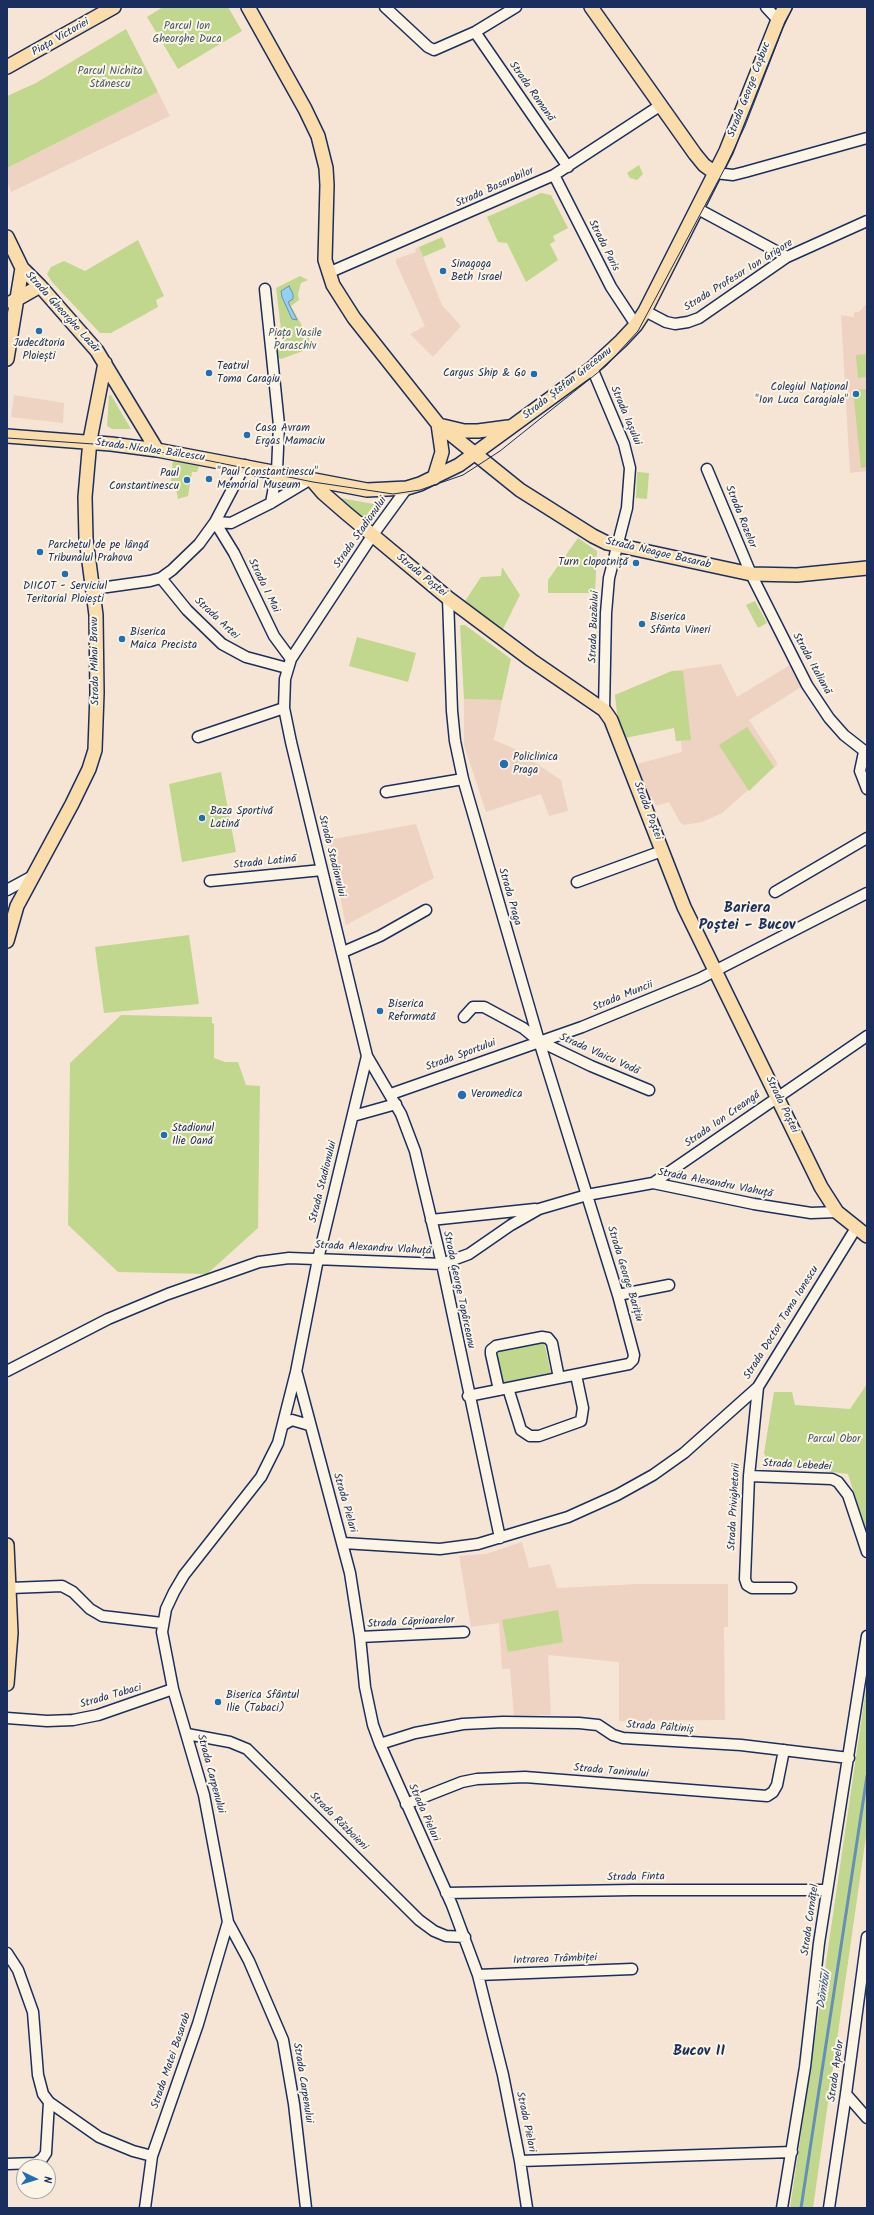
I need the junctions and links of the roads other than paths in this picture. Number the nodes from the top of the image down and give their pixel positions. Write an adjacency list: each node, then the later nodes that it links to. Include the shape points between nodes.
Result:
1 (114, 7): 10 (main road, Piața Victoriei)
2 (248, 7): 21 (main road, Strada Neagoe Basarab, via 305,109 320,143 327,185 325,260)
3 (385, 7): 9 (street, via 434,50)
4 (516, 7): 9 (street)
5 (591, 7): 11 (main road)
6 (766, 7): 8 (street)
7 (785, 7): 8 (main road, Strada George Coșbuc)
8 (778, 20): 14 (main road, Strada George Coșbuc, via 732,138)
9 (475, 32): 13 (street, Strada Romană)
10 (7, 67)
11 (660, 105): 13 (street, Strada Basarabilor); 14 (main road, via 695,154)
12 (867, 138): 14 (street, via 733,175)
13 (568, 167): 15 (street, Strada Basarabilor)
14 (715, 174): 16 (main road, Strada Ștefan Greceanu)
15 (554, 175): 21 (street, Strada Basarabilor); 26 (street, Strada Paris, via 611,287)
16 (698, 209): 19 (street); 25 (main road, Strada Ștefan Greceanu)
17 (867, 221): 19 (street, Strada Profesor Ion Grigore)
18 (7, 237): 20 (main road, Strada Gheorghe Lazăr)
19 (787, 257): 25 (street, Strada Profesor Ion Grigore, via 699,318 688,322 666,322)
20 (22, 268): 22 (main road, Strada Gheorghe Lazăr); 24 (main road)
21 (328, 273): 30 (main road, Strada Neagoe Basarab, via 341,300 354,318)
22 (40, 286): 24 (main road); 28 (main road, Strada Gheorghe Lazăr, via 97,350)
23 (265, 289): 38 (street, via 279,425)
24 (12, 302): 27 (main road)
25 (645, 311): 26 (main road, Strada Ștefan Greceanu)
26 (636, 325): 29 (main road, Strada Ștefan Greceanu)
27 (7, 359)
28 (105, 363): 33 (main road, Strada Mihai Bravu); 34 (main road, Strada Gheorghe Lazăr)
29 (592, 368): 31 (main road, Strada Ștefan Greceanu); 45 (street, Strada Iașului, via 629,456 630,486)
30 (438, 424): 31 (main road, via 478,432); 35 (main road, Strada Neagoe Basarab); 39 (main road, via 442,452)
31 (512, 426): 35 (main road, Strada Ștefan Greceanu)
32 (7, 436): 33 (main road, Strada Nicolae Bălcescu)
33 (90, 442): 34 (main road, Strada Nicolae Bălcescu); 49 (main road, Strada Mihai Bravu, via 85,518)
34 (156, 450): 36 (main road, Strada Nicolae Bălcescu)
35 (475, 455): 39 (main road, Strada Nicolae Bălcescu); 45 (main road, Strada Neagoe Basarab, via 520,490 582,530)
36 (245, 465): 38 (main road, Strada Nicolae Bălcescu); 43 (street)
37 (707, 469): 47 (street, Strada Rozelor)
38 (277, 472): 40 (main road, Strada Nicolae Bălcescu); 42 (street)
39 (434, 478): 41 (main road, Strada Nicolae Bălcescu)
40 (311, 479): 41 (main road, Strada Nicolae Bălcescu, via 367,490); 42 (street); 44 (main road, Strada Poștei, via 323,493)
41 (407, 488): 44 (street, Strada Stadionului)
42 (271, 503): 43 (street, via 231,523)
43 (216, 522): 48 (street, via 189,555); 51 (street, Strada 1 Mai)
44 (372, 536): 50 (main road, Strada Poștei); 51 (street, Strada Stadionului)
45 (617, 546): 47 (main road, Strada Neagoe Basarab); 53 (street, Strada Buzăului, via 608,592)
46 (867, 568): 47 (main road, Strada Neagoe Basarab, via 803,574)
47 (751, 574): 55 (street, Strada Italiană, via 807,685 829,718)
48 (161, 578): 49 (street); 51 (street, Strada Artei, via 187,610 222,644 246,656)
49 (93, 589): 63 (main road, Strada Mihai Bravu, via 97,659 95,750 72,804)
50 (448, 598): 53 (main road, Strada Poștei); 57 (street, Strada Praga, via 452,711)
51 (289, 664): 52 (street, Strada Stadionului)
52 (284, 708): 54 (street); 62 (street, Strada Stadionului)
53 (604, 710): 61 (main road, Strada Poștei, via 611,720)
54 (198, 736)
55 (865, 753): 56 (street); 58 (street, via 860,771)
56 (867, 766)
57 (463, 779): 59 (street); 75 (street, Strada Praga)
58 (867, 789)
59 (386, 792)
60 (867, 838): 67 (street)
61 (662, 851): 65 (street); 72 (main road, Strada Poștei, via 678,893)
62 (322, 870): 64 (street, Strada Latină); 71 (street, Strada Stadionului)
63 (31, 877): 66 (street); 70 (main road, Strada Mihai Bravu, via 17,906)
64 (210, 881)
65 (577, 882)
66 (7, 890)
67 (775, 892)
68 (867, 893): 72 (street, Strada Muncii)
69 (426, 910): 71 (street, via 380,936)
70 (7, 941)
71 (342, 952): 76 (street, Strada Stadionului)
72 (715, 973): 75 (street, Strada Muncii, via 582,1027); 79 (main road, Strada Poștei)
73 (464, 1017): 75 (street, Strada Vlaicu Vodă, via 473,1007 484,1007 524,1028)
74 (867, 1036): 79 (street, Strada Ion Creangă)
75 (539, 1041): 77 (street, Strada Vlaicu Vodă); 78 (street, Strada Sportului); 83 (street, Strada Praga)
76 (367, 1056): 78 (street, Strada George Topârceanu); 81 (street, Strada Stadionului)
77 (649, 1090)
78 (391, 1094): 80 (street, Strada George Topârceanu)
79 (778, 1096): 82 (street, Strada Ion Creangă); 85 (main road, Strada Poștei, via 821,1187)
80 (396, 1104): 81 (street); 86 (street, Strada George Topârceanu, via 411,1137)
81 (353, 1116): 89 (street, Strada Stadionului)
82 (653, 1183): 83 (street, Strada Alexandru Vlahuță); 85 (street, Strada Alexandru Vlahuță, via 811,1213)
83 (588, 1195): 84 (street, Strada Alexandru Vlahuță); 92 (street, Strada George Barițiu)
84 (539, 1209): 86 (street); 90 (street, Strada Alexandru Vlahuță, via 469,1254)
85 (837, 1212): 87 (main road, Strada Poștei)
86 (431, 1220): 90 (street, Strada George Topârceanu)
87 (856, 1228): 88 (main road, Strada Poștei); 97 (street, Strada Doctor Toma Ionescu)
88 (867, 1236)
89 (318, 1259): 90 (street, Strada Alexandru Vlahuță); 93 (street, Strada Alexandru Vlahuță, via 266,1260 174,1292 108,1318); 94 (street, Strada Pielari)
90 (442, 1264): 99 (street, Strada George Topârceanu)
91 (669, 1285): 92 (street)
92 (618, 1295): 95 (street, Strada George Barițiu, via 633,1348 633,1360 629,1364)
93 (7, 1371)
94 (296, 1372): 100 (street, Strada Pielari); 101 (street, Strada Carpenului)
95 (576, 1375): 96 (street); 98 (street, via 583,1408 581,1420 539,1436 530,1436 521,1430)
96 (559, 1378): 98 (street); 98 (street, via 552,1343 548,1338 496,1346 491,1350 491,1354)
97 (758, 1387): 102 (street, Strada Privighetorii); 103 (street, Strada Doctor Toma Ionescu, via 684,1453 653,1475 568,1517)
98 (504, 1389): 99 (street)
99 (468, 1396): 103 (street, Strada George Topârceanu)
100 (309, 1424): 101 (street, via 292,1420); 104 (street, Strada Pielari)
101 (283, 1425): 110 (street, Strada Carpenului, via 273,1456 261,1477 184,1575 166,1609)
102 (749, 1476): 106 (street, Strada Lebedei, via 832,1479 838,1482 848,1495); 109 (street, Strada Privighetorii, via 745,1579 752,1588)
103 (500, 1538): 104 (street, Strada Doctor Toma Ionescu, via 440,1549)
104 (343, 1543): 113 (street, Strada Pielari)
105 (7, 1545): 107 (main road)
106 (867, 1552)
107 (8, 1567): 108 (main road)
108 (10, 1588): 110 (street, via 62,1586 102,1616); 114 (main road, via 11,1633)
109 (791, 1588)
110 (162, 1623): 115 (street, Strada Carpenului, via 162,1640)
111 (464, 1632): 113 (street, Strada Căprioarelor)
112 (867, 1636): 120 (street, Strada Cornățel)
113 (360, 1637): 118 (street, Strada Pielari, via 369,1708)
114 (7, 1684)
115 (173, 1690): 116 (street, Strada Tabaci, via 98,1715 73,1720); 117 (street, Strada Carpenului)
116 (7, 1718)
117 (187, 1734): 124 (street, Strada Carpenului, via 204,1795); 125 (street, Strada Războieni, via 230,1742 247,1749 419,1920 446,1936)
118 (380, 1744): 119 (street, Strada Păltiniș, via 415,1733 463,1724 579,1723 598,1725 623,1738); 121 (street, Strada Pielari)
119 (784, 1750): 120 (street, Strada Păltiniș); 121 (street, Strada Taninului, via 777,1785 767,1796 518,1777 462,1782)
120 (848, 1758): 122 (street, Strada Cornățel)
121 (406, 1804): 123 (street, Strada Pielari)
122 (827, 1890): 123 (street, Strada Finta); 133 (street, Strada Cornățel)
123 (446, 1893): 125 (street, Strada Pielari)
124 (228, 1922): 134 (street, Strada Matei Basarab, via 198,2024); 138 (street, Strada Carpenului, via 249,1961 283,2040 294,2104)
125 (465, 1937): 129 (street, Strada Pielari)
126 (867, 1943): 130 (street, Strada Apelor)
127 (7, 1953): 131 (street, via 18,1970 33,2012 38,2075)
128 (632, 1969): 129 (street, Intrarea Trâmbiței)
129 (478, 1975): 135 (street, Strada Pielari, via 492,2026)
130 (846, 2094): 132 (street); 141 (street, Strada Apelor)
131 (49, 2102): 134 (street, via 99,2137 133,2152); 136 (street, via 46,2153 42,2159 36,2163)
132 (867, 2118)
133 (792, 2152): 135 (street); 140 (street, Strada Cornățel)
134 (152, 2156): 137 (street, Strada Matei Basarab)
135 (520, 2161): 139 (street, Strada Pielari)
136 (7, 2164)
137 (145, 2208)
138 (306, 2208)
139 (527, 2208)
140 (782, 2208)
141 (828, 2208)

